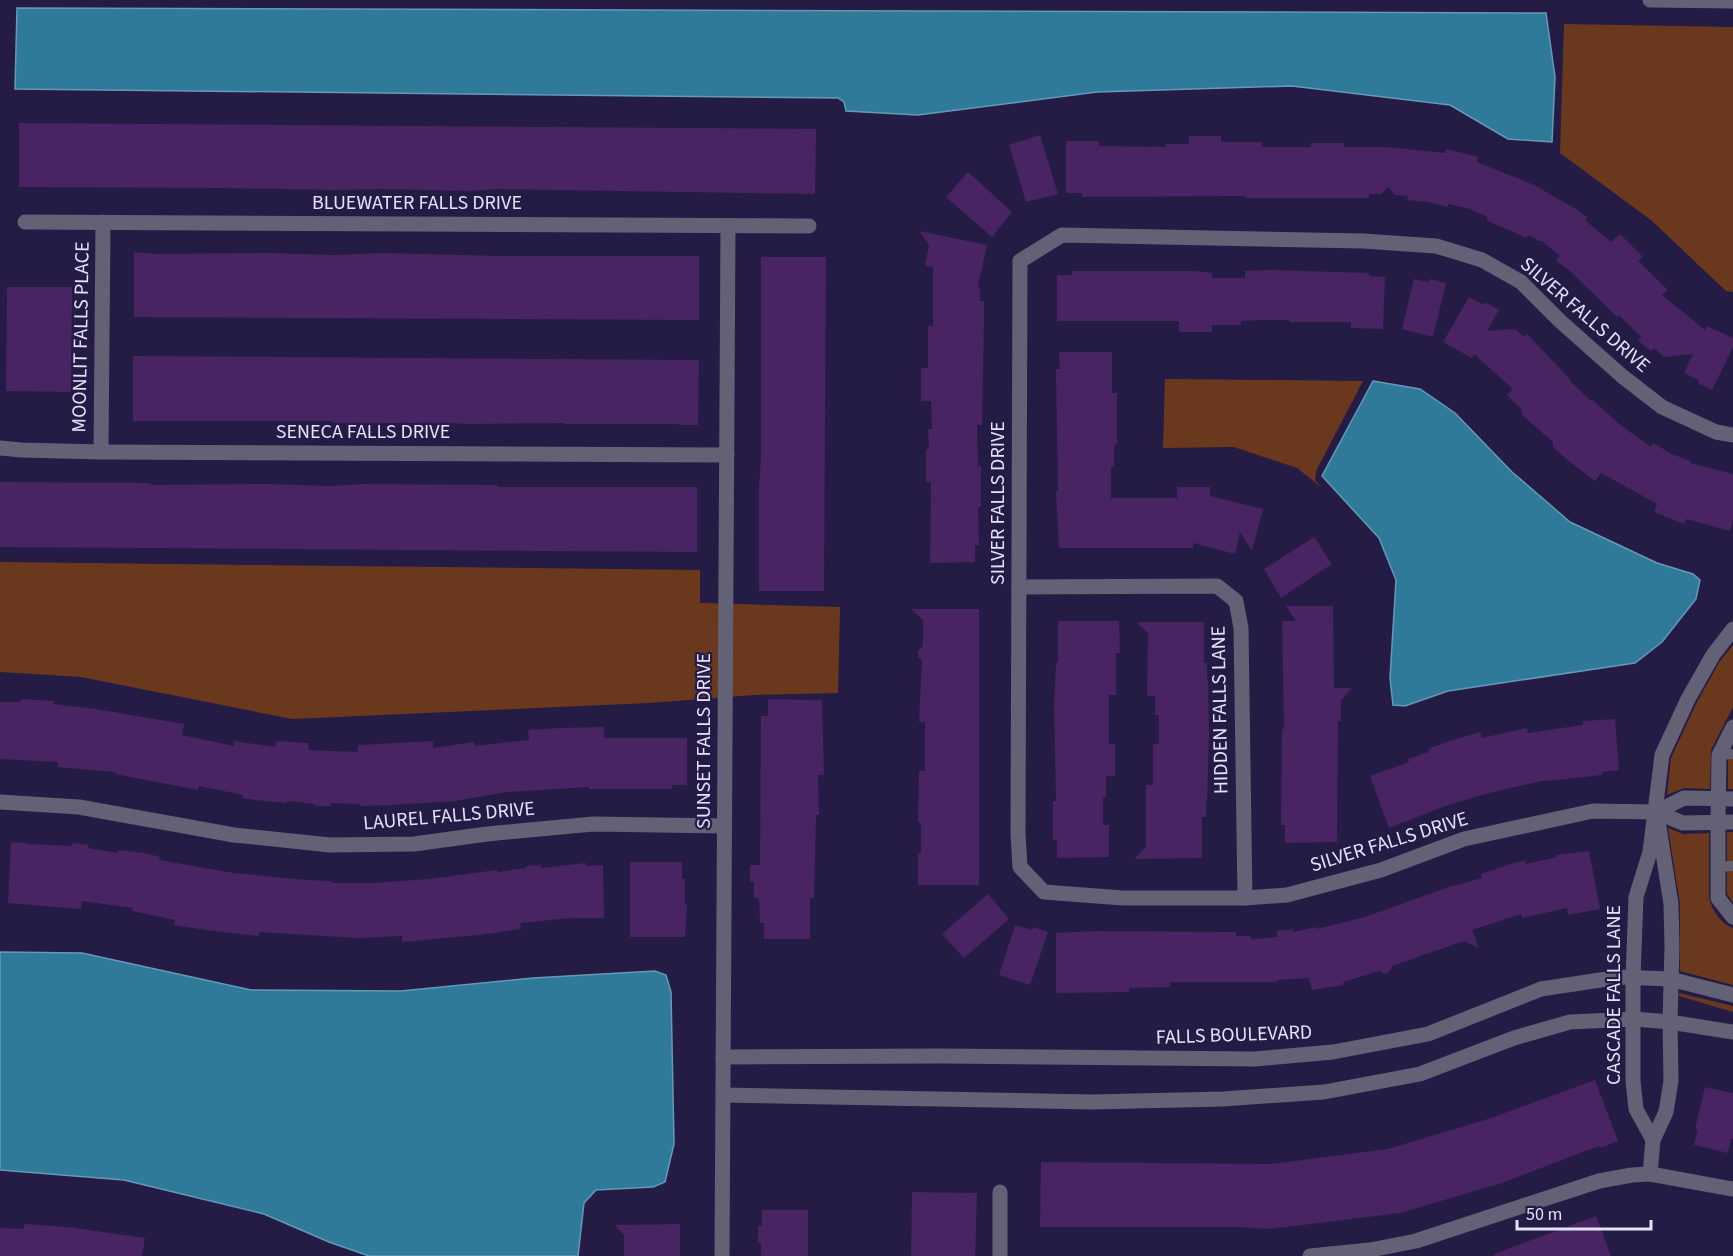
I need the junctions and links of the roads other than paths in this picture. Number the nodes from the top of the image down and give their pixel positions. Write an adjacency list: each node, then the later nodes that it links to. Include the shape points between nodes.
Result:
1 (1650, 0): 2 (street)
2 (1728, 0): 3 (street)
3 (1733, 1)
4 (25, 222): 5 (street, BLUEWATER FALLS DRIVE)
5 (103, 222): 6 (street, BLUEWATER FALLS DRIVE); 10 (street, MOONLIT FALLS PLACE)
6 (728, 226): 7 (street, BLUEWATER FALLS DRIVE); 11 (street, SUNSET FALLS DRIVE)
7 (809, 226)
8 (1733, 435): 12 (street, SILVER FALLS DRIVE, via 1716,432 1662,407 1622,376 1521,282 1482,260 1436,246 1062,235 1020,261)
9 (0, 448): 10 (street, SENECA FALLS DRIVE)
10 (101, 452): 11 (street, SENECA FALLS DRIVE)
11 (727, 455): 20 (street, SUNSET FALLS DRIVE)
12 (1019, 587): 22 (street, SILVER FALLS DRIVE, via 1020,867 1044,892 1123,898); 22 (street, HIDDEN FALLS LANE, via 1217,586 1236,601 1241,628)
13 (1733, 629): 18 (street, CASCADE FALLS LANE, via 1688,699 1662,755)
14 (1733, 727): 15 (street)
15 (1726, 755): 16 (street)
16 (1726, 799): 18 (street, via 1684,798); 19 (street)
17 (0, 802): 20 (street, LAUREL FALLS DRIVE, via 79,807 234,835 330,845 414,844 593,824)
18 (1656, 812): 19 (street, via 1683,823); 22 (street, SILVER FALLS DRIVE, via 1593,811 1528,824 1464,839 1381,870 1287,895); 24 (street, CASCADE FALLS LANE, via 1650,852 1636,897); 25 (street, CASCADE FALLS LANE, via 1671,904)
19 (1726, 822): 21 (street)
20 (724, 826): 30 (street, SUNSET FALLS DRIVE)
21 (1726, 866): 23 (street, via 1718,898)
22 (1245, 898)
23 (1733, 917)
24 (1633, 978): 25 (street, FALLS BOULEVARD); 27 (street, CASCADE FALLS LANE); 30 (street, FALLS BOULEVARD, via 1541,989 1428,1034 1333,1052 1255,1059)
25 (1670, 980): 26 (street, FALLS BOULEVARD); 28 (street, CASCADE FALLS LANE)
26 (1733, 995)
27 (1634, 1019): 28 (street); 31 (street, via 1570,1022 1514,1038 1420,1074 1324,1092 1091,1102); 32 (street, CASCADE FALLS LANE, via 1636,1109)
28 (1670, 1022): 29 (street); 32 (street, CASCADE FALLS LANE, via 1671,1081 1666,1112)
29 (1733, 1032)
30 (723, 1058): 31 (street, SUNSET FALLS DRIVE)
31 (724, 1095): 36 (street, SUNSET FALLS DRIVE)
32 (1653, 1140): 33 (street, CASCADE FALLS LANE)
33 (1650, 1174): 34 (street); 38 (street, via 1599,1181 1416,1241)
34 (1733, 1189)
35 (1000, 1192): 37 (street)
36 (722, 1256)
37 (1000, 1256)
38 (1310, 1256)

